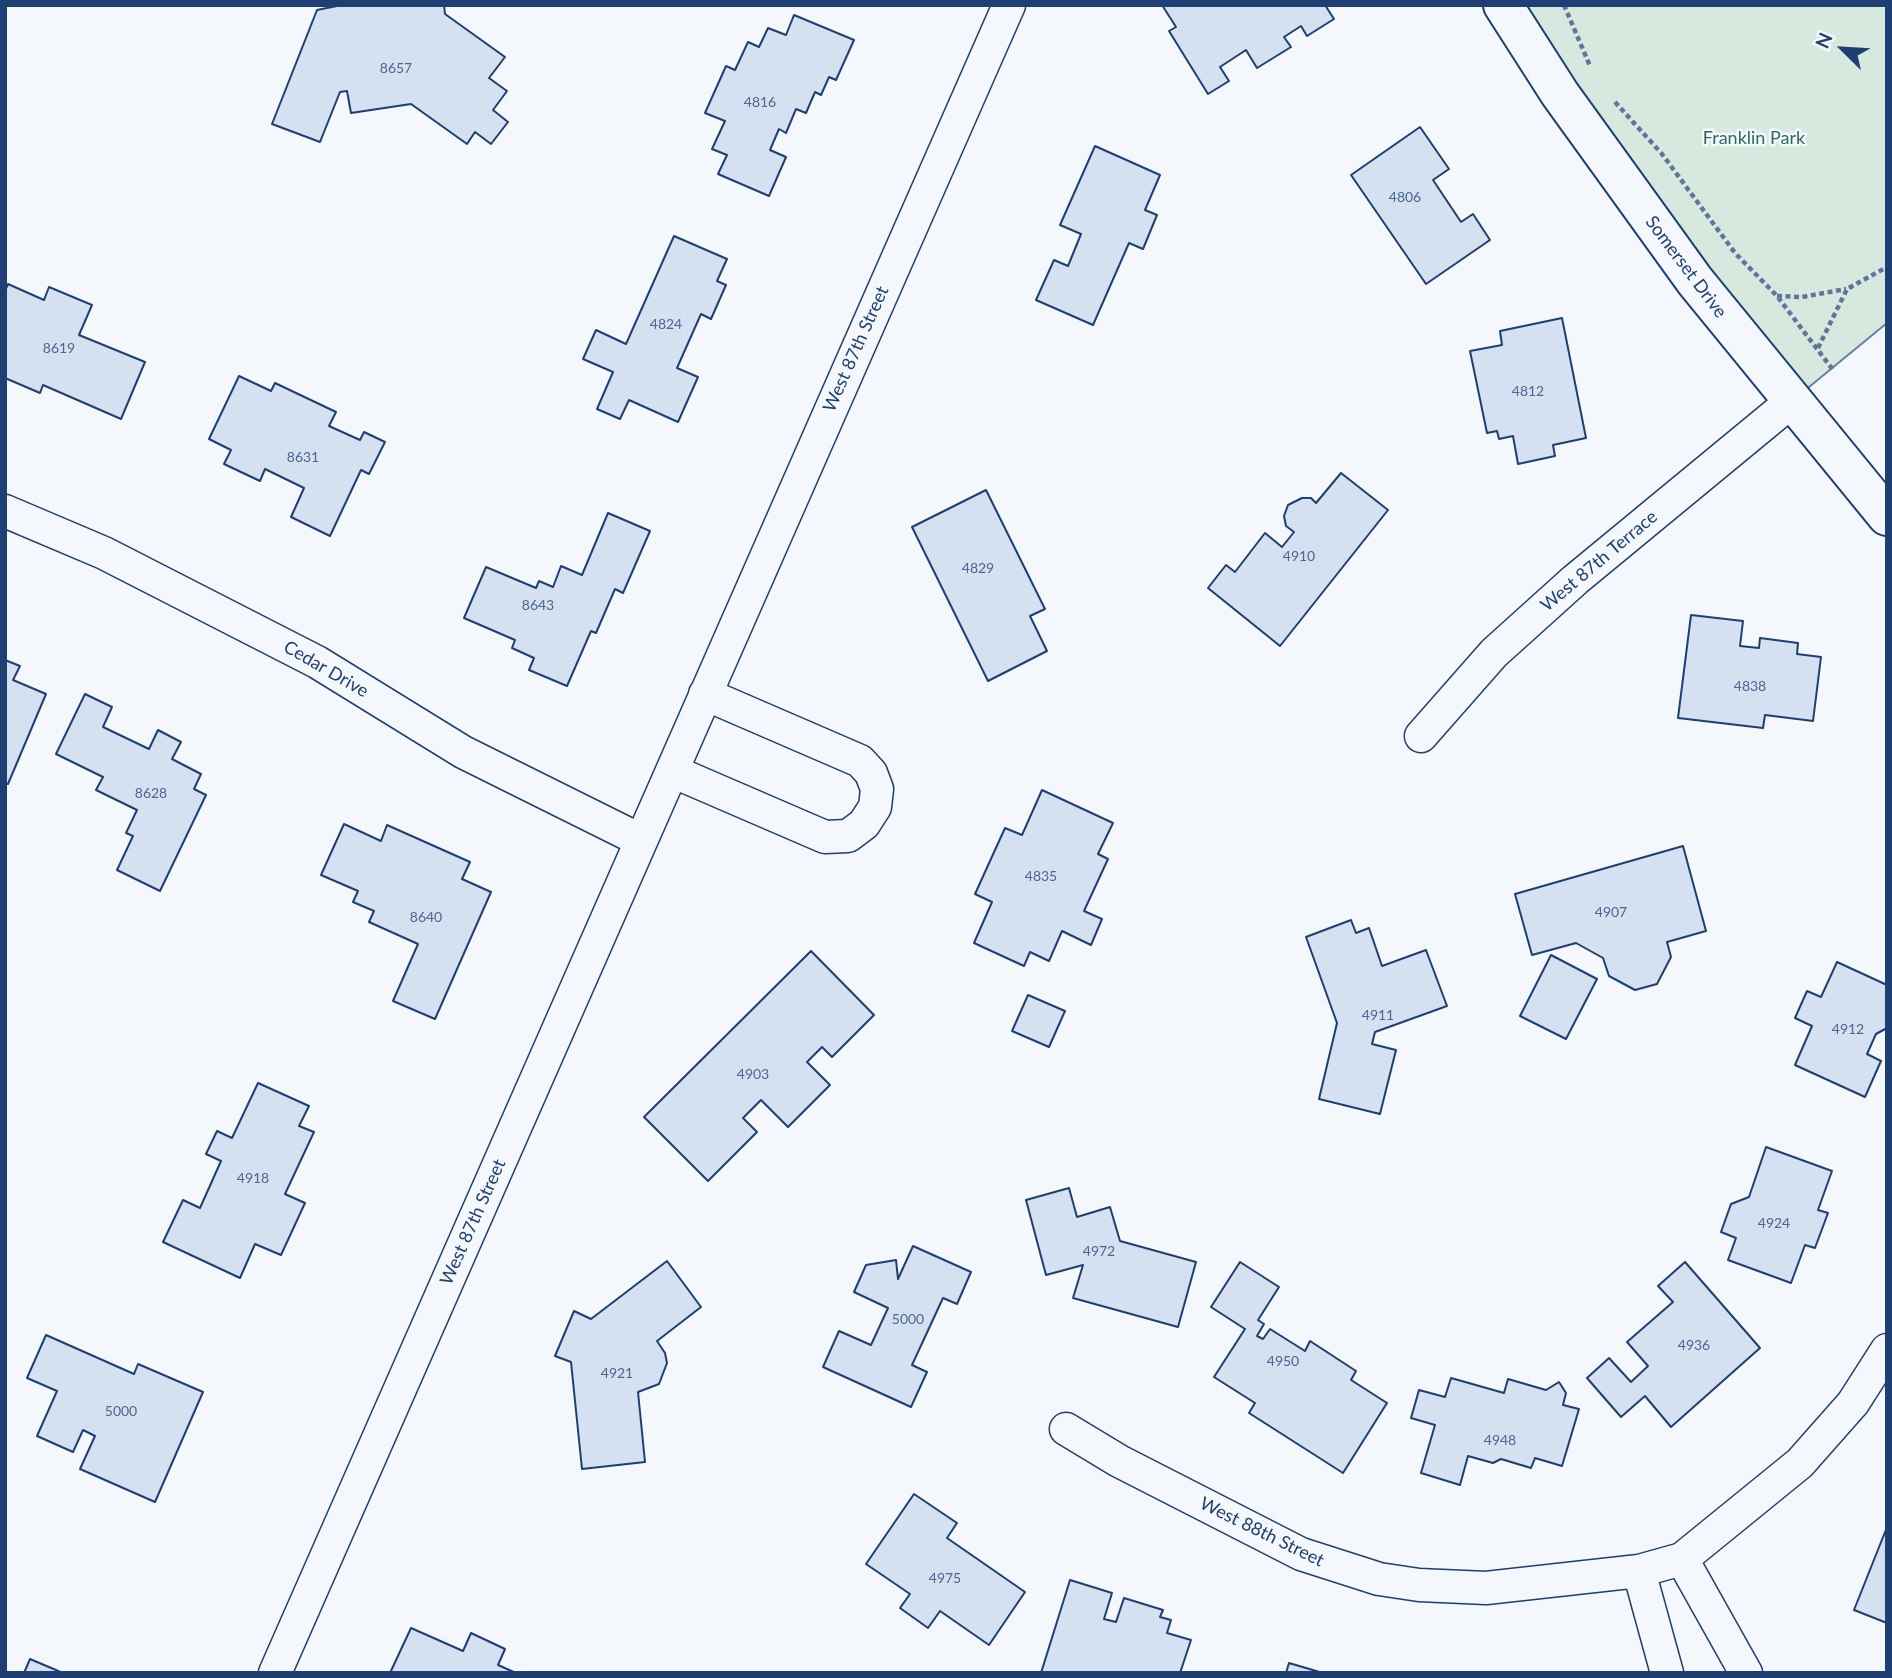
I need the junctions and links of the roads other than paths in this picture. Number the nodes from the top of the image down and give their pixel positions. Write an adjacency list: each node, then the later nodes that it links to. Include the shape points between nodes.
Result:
1 (1009, 5): 6 (street, West 87th Street)
2 (1503, 5): 3 (street, Somerset Drive, via 1560,94 1695,281)
3 (1792, 401): 5 (street, Somerset Drive); 7 (street, West 87th Terrace, via 1524,626 1466,682)
4 (5, 511): 9 (street, Cedar Drive, via 104,553 317,662 463,751)
5 (1887, 516)
6 (705, 694): 8 (street, West 87th Street); 8 (street, via 860,761 874,781 876,807 848,836 825,837)
7 (1421, 736)
8 (672, 771): 9 (street, West 87th Street)
9 (640, 840): 14 (street, West 87th Street)
10 (1887, 1350): 12 (street, West 88th Street, via 1853,1403 1800,1463)
11 (1066, 1429): 13 (street, West 88th Street, via 1301,1555 1379,1579 1486,1588)
12 (1682, 1559): 13 (street, West 88th Street); 16 (street)
13 (1640, 1571): 15 (street)
14 (275, 1673)
15 (1667, 1673)
16 (1746, 1673)

